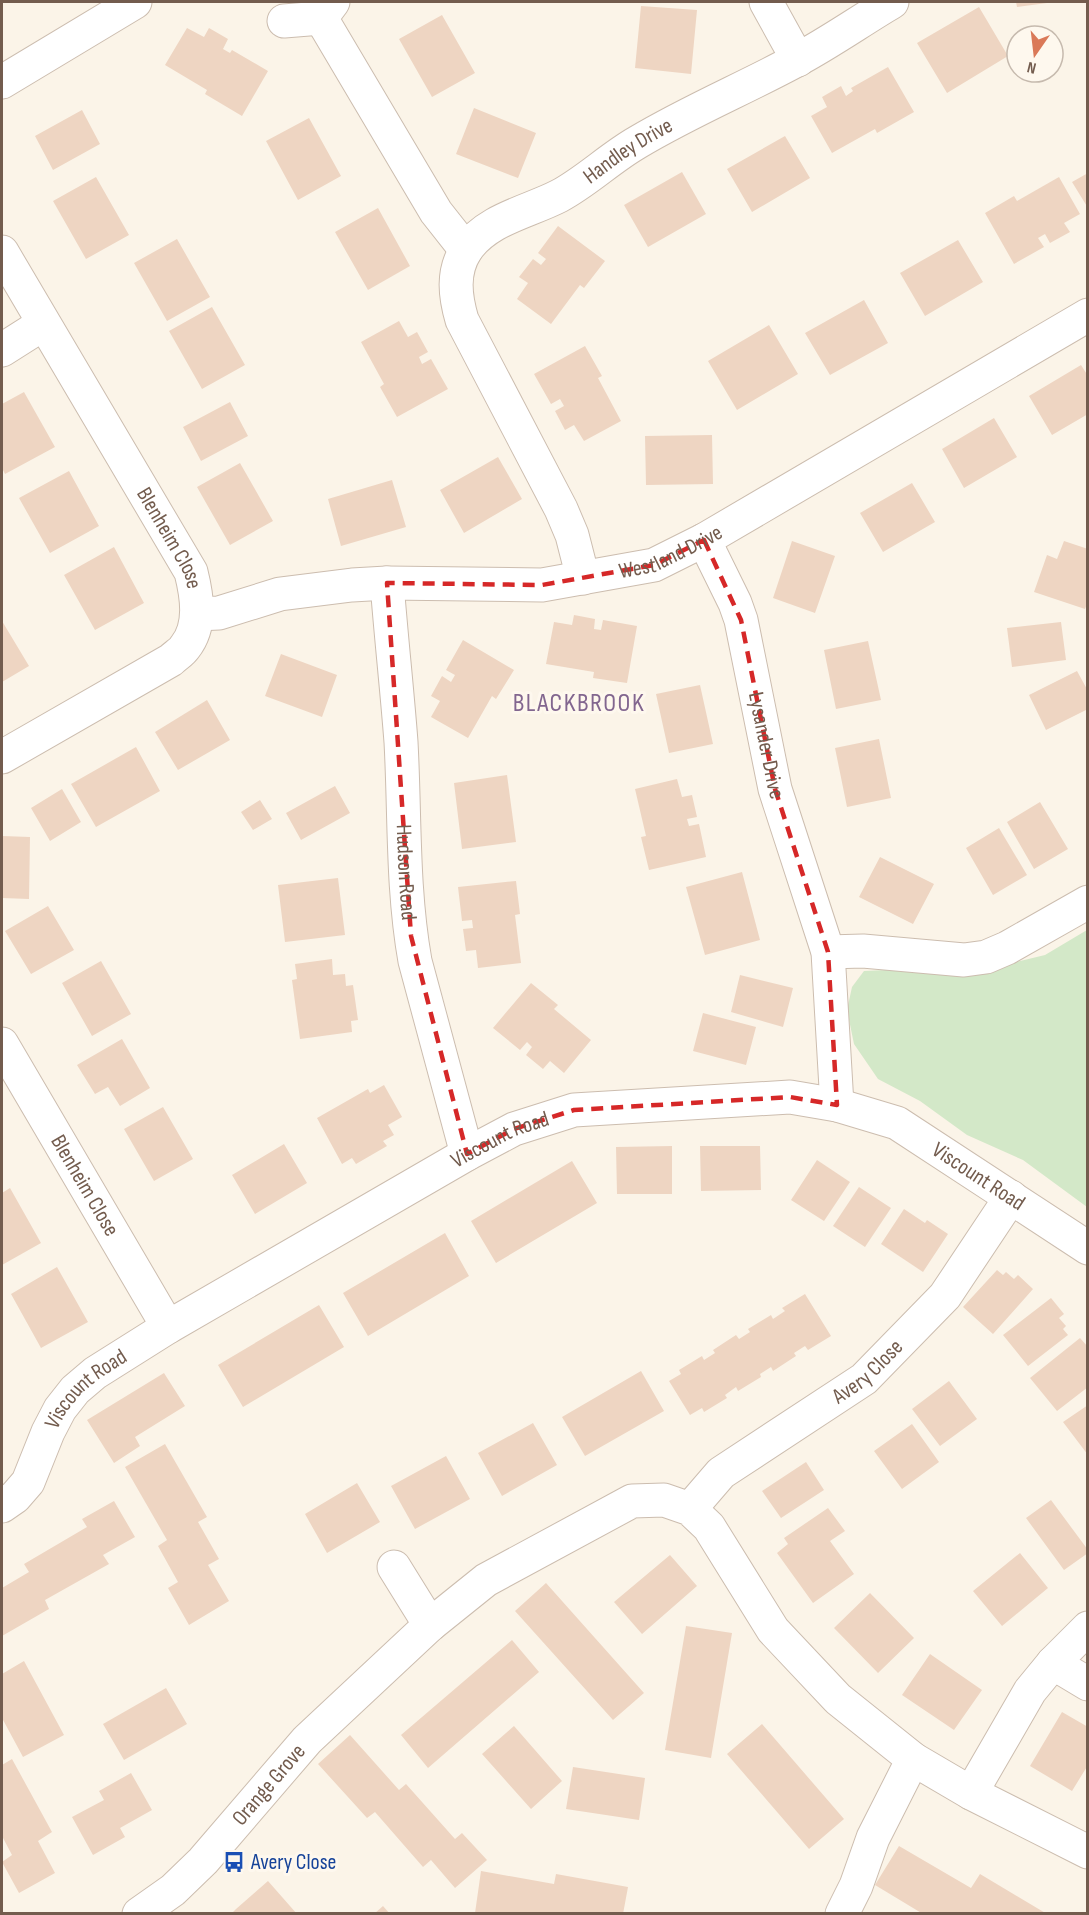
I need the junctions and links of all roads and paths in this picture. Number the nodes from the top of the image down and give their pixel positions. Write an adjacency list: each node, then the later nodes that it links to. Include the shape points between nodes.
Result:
1 (135, 2): 7 (street)
2 (766, 2): 6 (street)
3 (892, 2): 6 (street, Handley Drive)
4 (327, 10): 5 (street); 8 (street, via 436,212)
5 (284, 21)
6 (798, 60): 8 (street, Handley Drive, via 637,142 561,195 494,224)
7 (2, 82)
8 (466, 250): 14 (street, Handley Drive, via 456,281 462,320 561,509)
9 (2, 252): 11 (street, Blenheim Close)
10 (1088, 315): 13 (street, Westland Drive)
11 (43, 324): 12 (street); 16 (street, Blenheim Close, via 190,572)
12 (2, 350)
13 (704, 540): 14 (street, Westland Drive, via 654,565); 19 (street, Lysander Drive, via 741,620 775,789)
14 (583, 578): 15 (street, Westland Drive, via 542,585)
15 (387, 583): 16 (street, Westland Drive, via 313,588 219,613); 22 (street, Hudson Road, via 401,743 403,845 411,936)
16 (197, 614): 17 (street, Blenheim Close, via 186,647 171,660)
17 (2, 757)
18 (1088, 902): 19 (street, via 986,957 964,960 863,951)
19 (828, 952): 21 (street, Lysander Drive)
20 (2, 1044): 25 (street, Blenheim Close)
21 (837, 1105): 22 (street, Viscount Road, via 790,1097 574,1110 514,1129); 23 (street, Viscount Road, via 897,1123)
22 (467, 1154): 25 (street, Viscount Road)
23 (1011, 1197): 24 (street, Viscount Road); 27 (street, Avery Close, via 945,1296 864,1379 721,1473)
24 (1088, 1248)
25 (168, 1327): 26 (street, Viscount Road, via 75,1390 56,1417 27,1482)
26 (2, 1506)
27 (690, 1509): 29 (street, via 664,1500 632,1501 486,1580); 33 (street, via 709,1527 773,1630 838,1699)
28 (394, 1567): 29 (street)
29 (430, 1625): 36 (street, Orange Grove, via 307,1740 203,1861 173,1890)
30 (1088, 1628): 31 (street)
31 (1053, 1663): 32 (street); 34 (street, via 1030,1691)
32 (1088, 1684)
33 (913, 1759): 34 (street); 37 (street, via 873,1838)
34 (971, 1793): 35 (street)
35 (1088, 1852)
36 (139, 1914)
37 (842, 1914)

